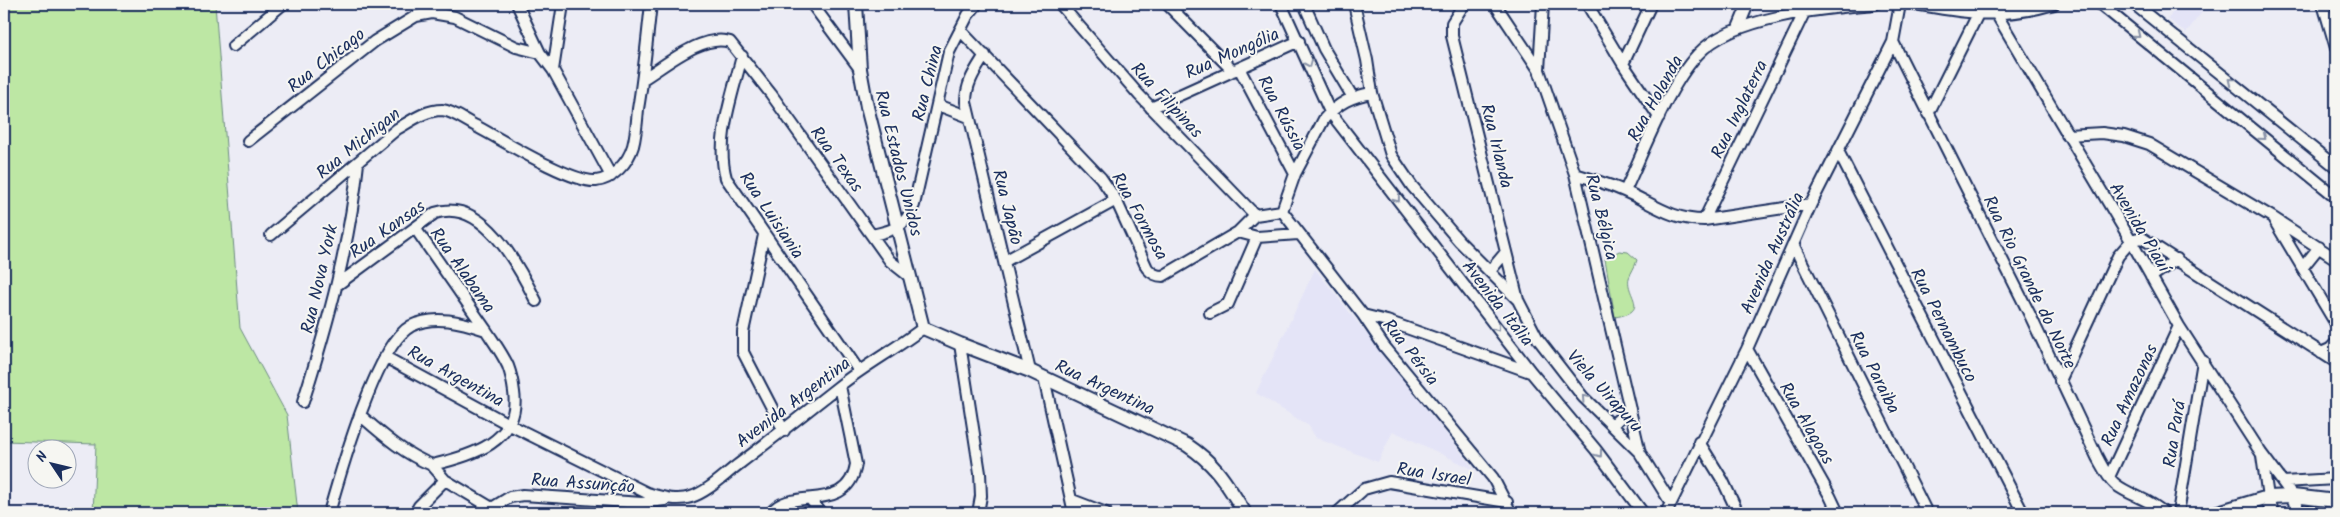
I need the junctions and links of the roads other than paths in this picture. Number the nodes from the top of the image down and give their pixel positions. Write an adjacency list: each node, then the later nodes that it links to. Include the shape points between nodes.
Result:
1 (283, 4): 33 (street)
2 (516, 4): 35 (street)
3 (563, 4): 41 (street)
4 (651, 4): 43 (street)
5 (812, 4): 39 (street)
6 (856, 4): 39 (main road, Rua Estados Unidos)
7 (978, 4): 30 (street, Rua China)
8 (1060, 4): 47 (street, Rua Filipinas)
9 (1167, 4): 40 (street, Rua Rússia)
10 (1282, 4): 31 (street, Avenida Itália)
11 (1304, 4): 45 (street, via 1324,49)
12 (1354, 4): 44 (street, Avenida Itália)
13 (1464, 4): 79 (street, Rua Irlanda, via 1452,23 1452,36)
14 (1495, 4): 42 (street, Rua Bélgica)
15 (1544, 4): 42 (street)
16 (1587, 4): 38 (street)
17 (1651, 4): 38 (street)
18 (1748, 4): 29 (street)
19 (1875, 4): 26 (street, Rua Holanda)
20 (1900, 4): 32 (street, Avenida Austrália)
21 (1914, 4): 27 (street)
22 (2054, 4): 28 (street)
23 (2100, 4): 61 (street, one-way to 61)
24 (2134, 4): 56 (street, one-way to 24)
25 (2323, 4): 34 (street)
26 (1804, 13): 29 (street, Rua Holanda); 67 (street, Rua Inglaterra)
27 (1978, 14): 28 (street); 49 (street)
28 (1997, 15): 52 (street, Avenida Piauí)
29 (1738, 28): 51 (street, Rua Holanda, via 1698,54)
30 (960, 30): 36 (street, Rua Formosa); 46 (street, Rua China, via 950,52)
31 (1298, 41): 40 (street, Rua Mongólia); 48 (street, Avenida Itália, one-way to 48)
32 (1893, 42): 49 (street, Rua Rio Grande do Norte); 54 (street, Avenida Austrália)
33 (233, 46)
34 (2336, 48)
35 (540, 53): 41 (street); 53 (street, Rua Chicago, via 516,47 455,17 432,13 416,16 375,41)
36 (985, 55): 50 (street, Rua Japão, via 966,90); 62 (street, Rua Formosa, via 1101,178)
37 (742, 56): 43 (street, via 730,42 711,41 692,48); 71 (street, Rua Texas); 74 (street, Rua Luisiania, via 724,134 723,166 726,178)
38 (1623, 64): 51 (street)
39 (860, 69): 69 (main road, Rua Estados Unidos)
40 (1236, 69): 47 (street, Rua Mongólia); 57 (street, Rua Rússia)
41 (553, 70): 59 (street)
42 (1539, 70): 58 (street, Rua Bélgica)
43 (643, 79): 59 (street, via 633,146 624,163)
44 (1372, 93): 45 (street); 84 (street, Avenida Itália, via 1386,143 1396,164 1459,241)
45 (1352, 96): 48 (street)
46 (938, 105): 50 (street); 69 (street, Rua China, via 914,205)
47 (1151, 108): 65 (street, Rua Filipinas)
48 (1330, 112): 57 (street); 105 (street, Avenida Itália, one-way to 105)
49 (1928, 114): 107 (street, Rua Rio Grande do Norte)
50 (969, 116): 82 (street, Rua Japão)
51 (1659, 117): 60 (street, Rua Holanda)
52 (2067, 135): 66 (street, via 2102,133 2149,144); 76 (street, Avenida Piauí)
53 (248, 141)
54 (1838, 151): 63 (street, Avenida Austrália); 148 (street, Rua Pernambuco)
55 (358, 163): 59 (street, Rua Michigan, via 397,129 419,116 445,110 578,178 595,181); 73 (street, Rua Michigan); 87 (street, Rua Nova York, via 346,245)
56 (2336, 167)
57 (1295, 174): 64 (street)
58 (1575, 174): 60 (street); 110 (street, Rua Bélgica)
59 (611, 176)
60 (1625, 191): 67 (street, via 1669,214 1687,220)
61 (2336, 196)
62 (1116, 200): 70 (street, Rua Formosa, via 1147,268 1155,275 1164,276); 82 (street)
63 (1811, 204): 67 (street); 77 (street, Avenida Austrália)
64 (1282, 211): 65 (street); 72 (street, Rua Pérsia)
65 (1255, 215): 70 (street, Rua Formosa)
66 (2272, 217): 78 (street); 83 (street)
67 (1704, 220)
68 (414, 228): 87 (street, Rua Kansas); 89 (street, Rua Kansas, via 446,209 474,218 492,232 511,256); 95 (street, Rua Alabama)
69 (897, 228): 71 (street); 85 (main road, Rua Estados Unidos)
70 (1238, 232): 75 (street)
71 (872, 234): 85 (street, Rua Texas, via 890,261)
72 (1298, 234): 75 (street); 91 (street, Rua Pérsia)
73 (271, 235)
74 (764, 235): 103 (street, Rua Luisiania); 114 (street, via 743,332 743,352)
75 (1257, 237): 90 (street, via 1228,304)
76 (2131, 241): 80 (street, via 2142,238); 86 (street, Avenida Piauí); 107 (street, via 2118,256)
77 (1794, 246): 98 (street, Avenida Austrália); 147 (street, Rua Paraiba)
78 (2319, 248): 81 (street); 83 (street)
79 (1506, 252): 84 (street); 88 (street, Rua Irlanda)
80 (2177, 259): 86 (street); 99 (street)
81 (2336, 259)
82 (1004, 261): 104 (street, Rua Japão)
83 (2303, 267): 92 (street)
84 (1490, 271): 88 (street, Avenida Itália)
85 (909, 276): 94 (main road, Rua Estados Unidos)
86 (2151, 277): 93 (street, Avenida Piauí)
87 (336, 285): 109 (street, Rua Nova York)
88 (1518, 300): 113 (street, Viela Uirapuru, one-way to 88, via 1583,397 1538,340)
89 (536, 301)
90 (1210, 313)
91 (1363, 314): 105 (street); 130 (street, Rua Pérsia, via 1384,346 1493,478)
92 (2336, 324)
93 (2179, 326): 101 (street, Avenida Piauí); 119 (street, Rua Amazonas)
94 (923, 328): 97 (main road, Rua Argentina); 103 (street, Avenida Argentina)
95 (486, 330): 100 (street, via 446,320 428,321 404,331); 112 (street, Rua Alabama, via 508,366 515,401)
96 (2336, 342): 99 (street)
97 (960, 344): 104 (main road, Rua Argentina); 137 (street, via 980,473)
98 (1747, 349): 115 (street, Avenida Austrália); 146 (street, Rua Alagoas)
99 (2321, 353): 102 (street)
100 (385, 358): 111 (street); 112 (street, Rua Argentina)
101 (2203, 361): 117 (street, Avenida Piauí); 150 (street, Rua Pará)
102 (2336, 362)
103 (859, 371): 108 (street, Avenida Argentina)
104 (1030, 371): 106 (main road, Rua Argentina)
105 (1531, 372): 143 (street, Avenida Itália, one-way to 143)
106 (1044, 378): 127 (street); 140 (main road, Rua Argentina, via 1203,455 1222,475)
107 (2060, 381): 119 (street, Rua Rio Grande do Norte)
108 (840, 386): 114 (street, Avenida Argentina); 126 (street, via 856,464 854,474 841,491)
109 (303, 402)
110 (1630, 409): 113 (street); 116 (street, Rua Bélgica)
111 (360, 414): 118 (street, via 411,456); 133 (street)
112 (510, 425): 118 (street, via 496,440 476,452); 125 (street, Rua Argentina, via 646,492)
113 (1612, 425): 116 (street, Viela Uirapuru)
114 (784, 431): 125 (street, Avenida Argentina, via 694,496)
115 (1699, 442): 131 (street, Avenida Austrália); 145 (street)
116 (1640, 453): 131 (street, Viela Uirapuru)
117 (2261, 453): 122 (street, Avenida Piauí); 124 (street, Avenida Piauí)
118 (432, 465): 121 (street, Rua Assunção)
119 (2108, 477): 149 (street, Rua Rio Grande do Norte)
120 (2336, 479): 122 (street)
121 (445, 480): 132 (street, Rua Assunção); 134 (street)
122 (2283, 482): 123 (street, Avenida Piauí)
123 (2293, 496): 124 (main road); 129 (main road); 154 (main road)
124 (2268, 497): 128 (main road); 153 (main road)
125 (669, 499): 132 (street, Rua Assunção, via 642,504 523,495 510,497)
126 (811, 500): 135 (street, via 784,502); 136 (street)
127 (1072, 500): 138 (street); 139 (street)
128 (2252, 501): 151 (main road); 152 (main road)
129 (2336, 501)
130 (1506, 502): 141 (street, Rua Israel, via 1389,482 1364,490); 142 (street, Rua Pérsia)
131 (1671, 503): 144 (street, Avenida Austrália)
132 (497, 511)
133 (329, 513)
134 (415, 513)
135 (771, 513)
136 (821, 513)
137 (978, 513)
138 (1074, 513)
139 (1106, 513)
140 (1245, 513)
141 (1337, 513)
142 (1511, 513)
143 (1643, 513)
144 (1666, 513)
145 (1738, 513)
146 (1838, 513)
147 (1927, 513)
148 (2023, 513)
149 (2164, 513)
150 (2178, 513)
151 (2215, 513)
152 (2258, 513)
153 (2272, 513)
154 (2294, 513)
155 (2310, 513): 156 (main road)
156 (2328, 513)

